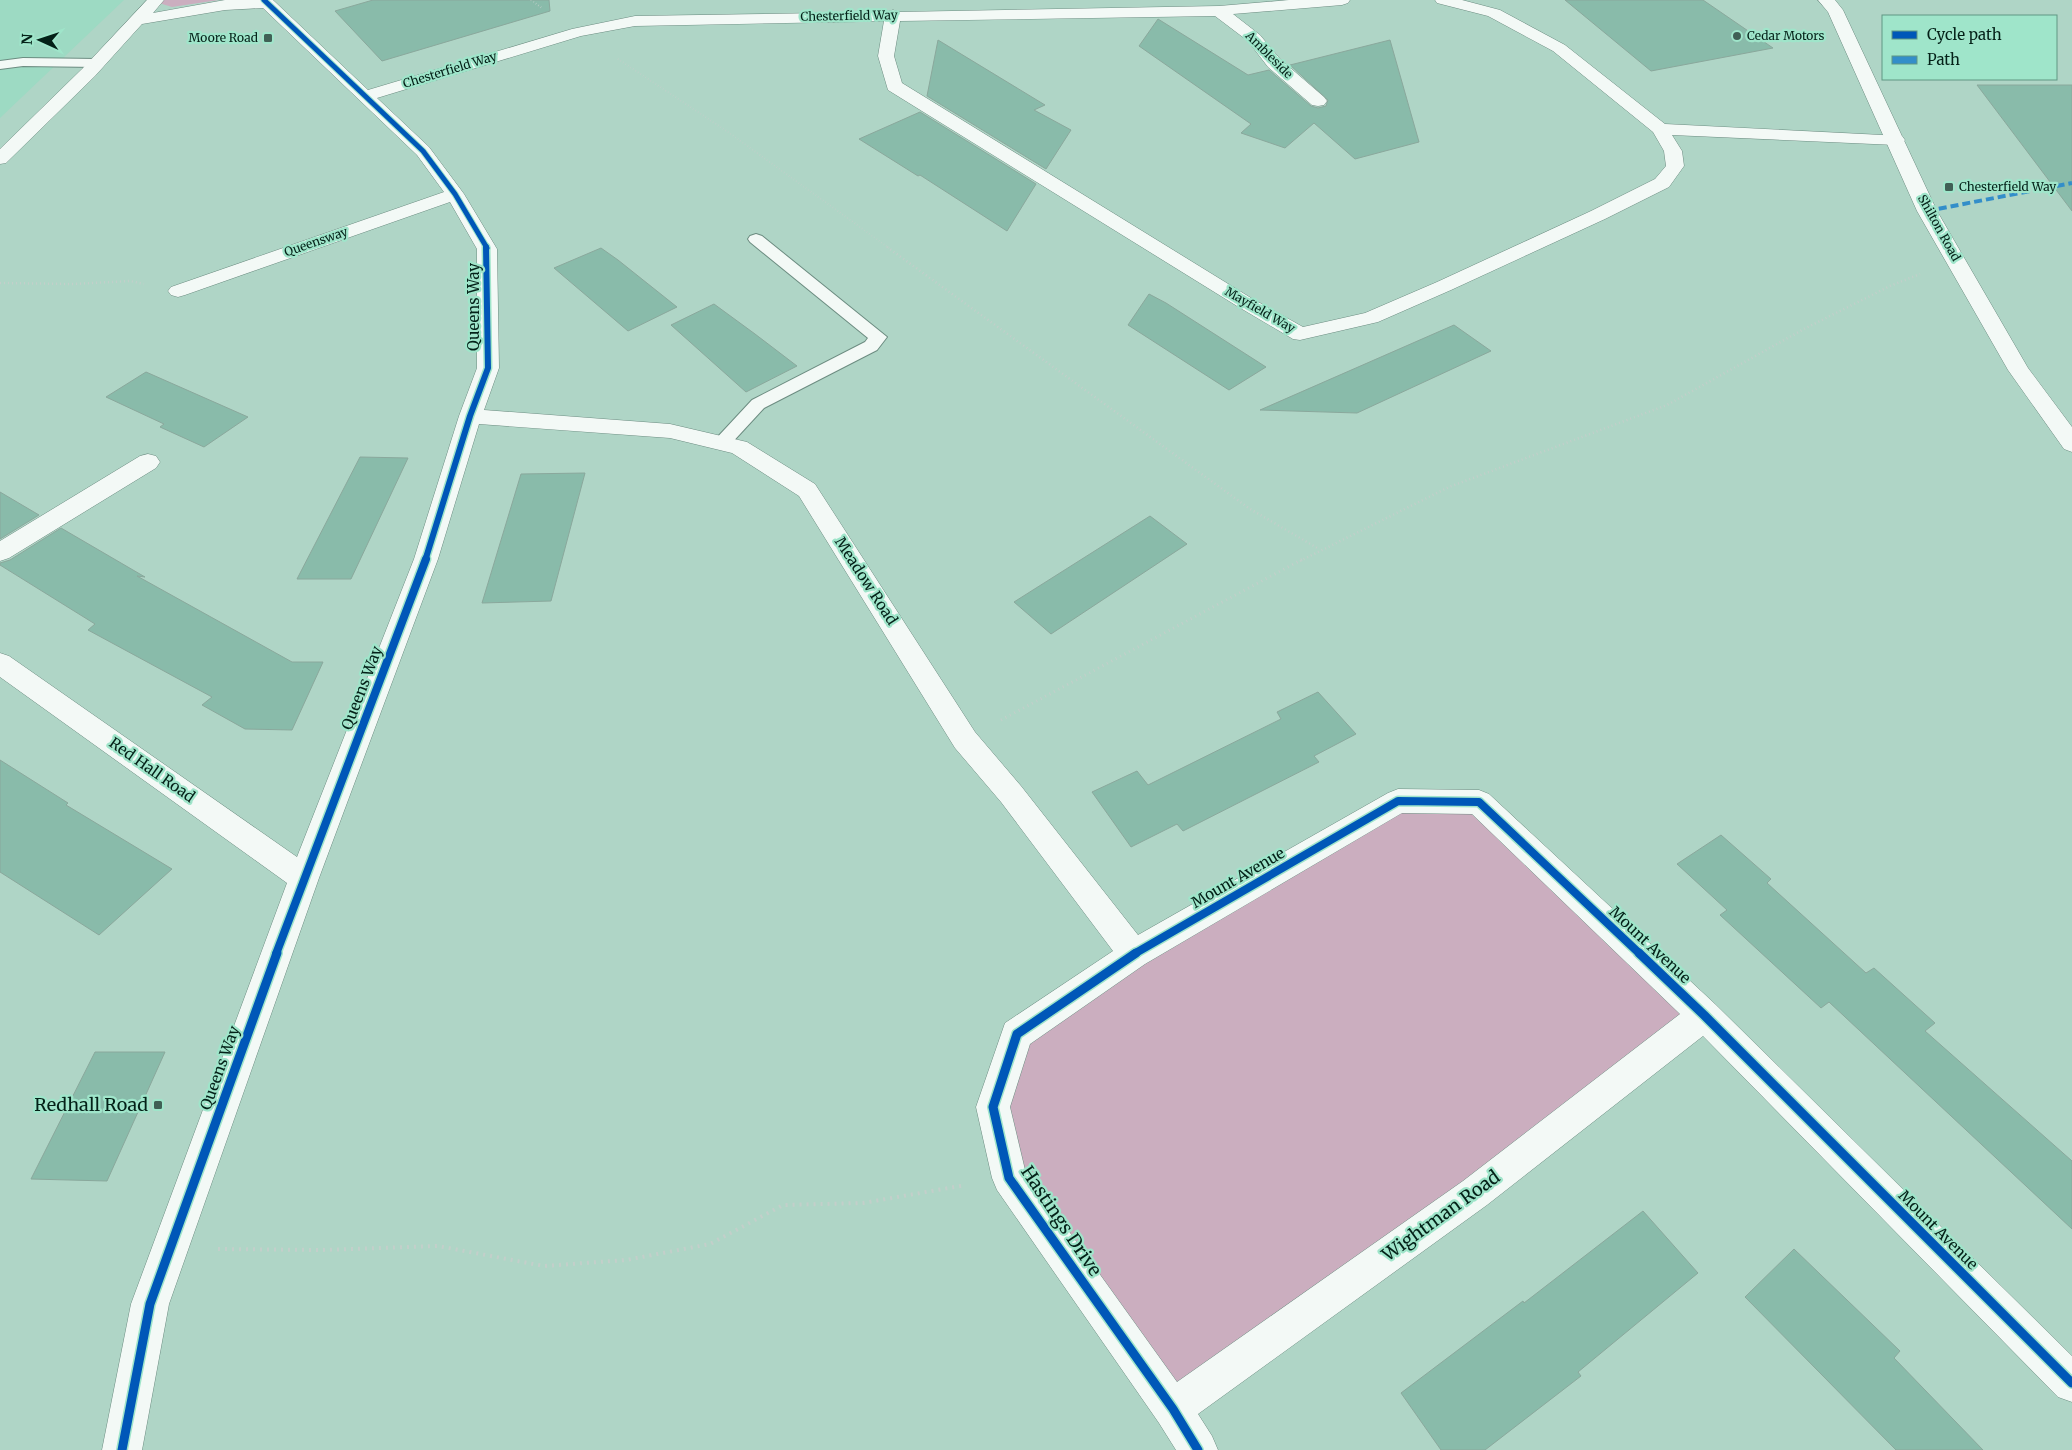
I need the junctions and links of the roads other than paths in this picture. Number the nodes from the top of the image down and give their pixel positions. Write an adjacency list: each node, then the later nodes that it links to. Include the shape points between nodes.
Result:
1 (156, 0): 8 (street)
2 (1342, 0): 6 (street, Chesterfield Way)
3 (1443, 0): 13 (street, via 1494,13 1559,48)
4 (1826, 0): 14 (street, Shilton Road, via 1835,10)
5 (266, 1): 8 (street, via 225,4); 11 (street, Queens Way)
6 (1219, 11): 7 (street, Chesterfield Way); 12 (street, Ambleside, via 1254,38 1274,62)
7 (893, 15): 11 (street, Chesterfield Way, via 636,21 578,32); 13 (street, Mayfield Way, via 886,56 894,86 1300,334 1371,318 1662,183 1675,166 1673,151)
8 (138, 20): 9 (street)
9 (97, 63): 10 (lane, via 23,62); 15 (street)
10 (0, 65)
11 (365, 96): 16 (street, Queens Way, via 423,151)
12 (1318, 101)
13 (1660, 129): 14 (street)
14 (1896, 140): 21 (street, Shilton Road, via 1927,211 2019,370)
15 (0, 159)
16 (455, 194): 18 (street, Queensway); 19 (street, Queens Way, via 487,249 488,368)
17 (756, 239): 20 (lane, via 878,337 871,346 758,404)
18 (178, 291)
19 (470, 416): 20 (street, Meadow Road, via 670,431); 25 (street, Queens Way, via 426,559)
20 (721, 443): 26 (street, Meadow Road, via 739,447 807,490 965,740 1011,794)
21 (2072, 444)
22 (148, 462): 23 (street)
23 (0, 552)
24 (0, 663): 25 (street, Red Hall Road)
25 (304, 878): 30 (street, Queens Way, via 150,1304)
26 (1134, 954): 27 (street, Mount Avenue, via 1398,801 1479,802); 29 (street, Hastings Drive, via 1017,1034 993,1107 1010,1178)
27 (1704, 1015): 28 (street, Mount Avenue); 29 (street, Wightman Road, via 1475,1193)
28 (2072, 1383)
29 (1173, 1409): 31 (street, Hastings Drive)
30 (122, 1450)
31 (1198, 1450)

